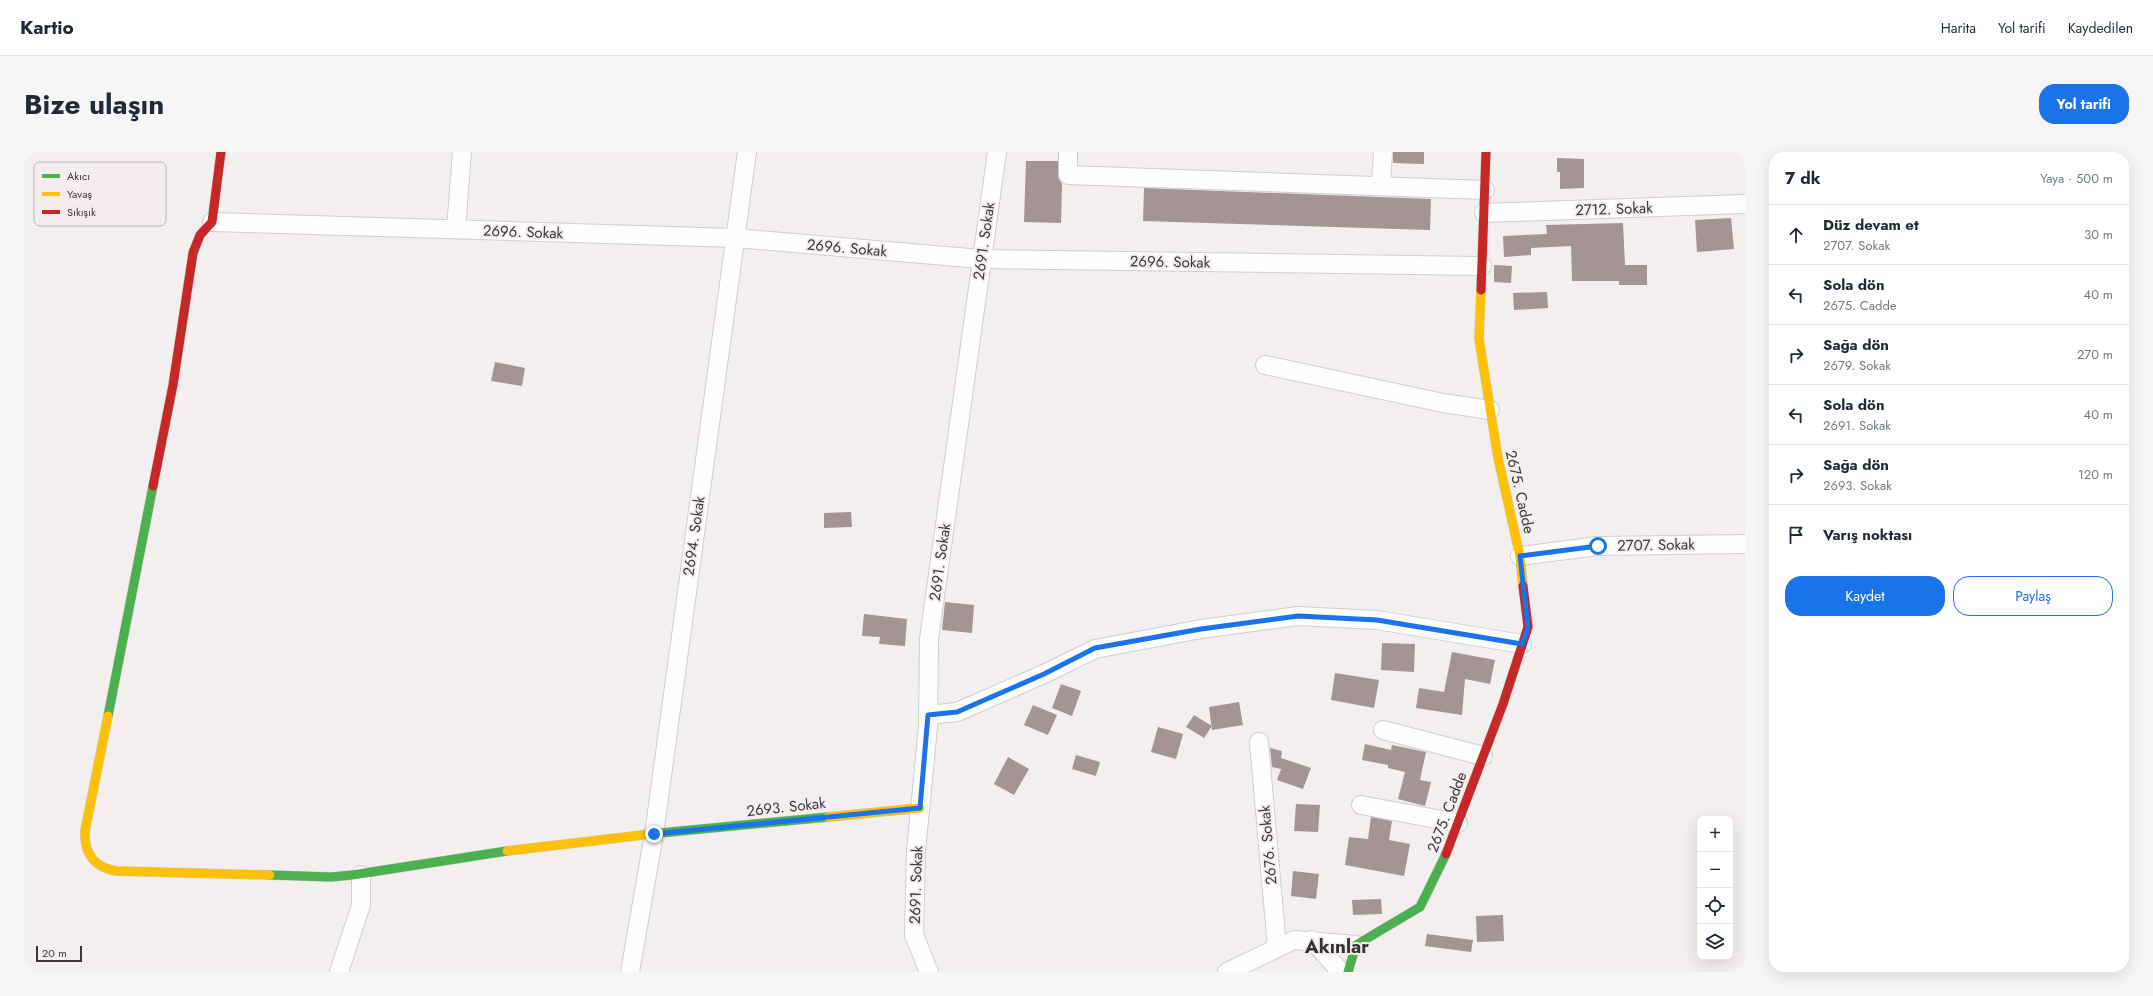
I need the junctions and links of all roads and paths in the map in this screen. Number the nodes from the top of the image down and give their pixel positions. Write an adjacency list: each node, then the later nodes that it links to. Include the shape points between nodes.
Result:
1 (221, 152): 12 (street)
2 (462, 152): 13 (street)
3 (747, 152): 14 (street, 2694. Sokak)
4 (997, 152): 15 (street, 2691. Sokak)
5 (1068, 152): 8 (street, via 1068,175)
6 (1383, 152): 8 (street)
7 (1486, 152): 9 (street, 2675. Cadde)
8 (1381, 185): 9 (street)
9 (1485, 190): 11 (street, 2675. Cadde)
10 (1745, 204): 11 (street, 2712. Sokak)
11 (1484, 214): 16 (street, 2675. Cadde)
12 (212, 222): 13 (street, 2696. Sokak); 30 (street, 2693. Sokak, via 200,234 193,253 173,385 84,845 90,858 109,871 331,877)
13 (456, 229): 14 (street, 2696. Sokak)
14 (735, 238): 15 (street, 2696. Sokak); 29 (street, 2694. Sokak)
15 (981, 259): 16 (street, 2696. Sokak); 22 (street, 2691. Sokak, via 929,639)
16 (1482, 266): 18 (street, 2675. Cadde, via 1479,339)
17 (1265, 365): 18 (street, via 1443,403)
18 (1490, 410): 20 (street, 2675. Cadde)
19 (1745, 544): 20 (street, 2707. Sokak, via 1598,546)
20 (1520, 556): 21 (street, 2675. Cadde, via 1528,628)
21 (1522, 644): 22 (street, via 1377,620 1298,616 1201,629 1095,648 1044,674 957,712); 25 (street, 2675. Cadde)
22 (928, 715): 27 (street, 2691. Sokak)
23 (1383, 730): 25 (street)
24 (1259, 742): 33 (street, 2676. Sokak)
25 (1483, 756): 28 (street, 2675. Cadde)
26 (1361, 805): 28 (street)
27 (920, 808): 29 (street, 2693. Sokak); 36 (street, 2691. Sokak, via 914,935)
28 (1458, 823): 32 (street, 2675. Cadde, via 1443,862 1420,907)
29 (654, 834): 30 (street, 2693. Sokak, via 498,852); 35 (street, 2694. Sokak)
30 (361, 875): 34 (street, via 361,905)
31 (1312, 940): 32 (street); 33 (street, via 1294,940); 38 (street)
32 (1356, 945): 39 (street)
33 (1277, 948): 37 (street)
34 (339, 972)
35 (630, 972)
36 (929, 972)
37 (1227, 972)
38 (1341, 972)
39 (1348, 972)

